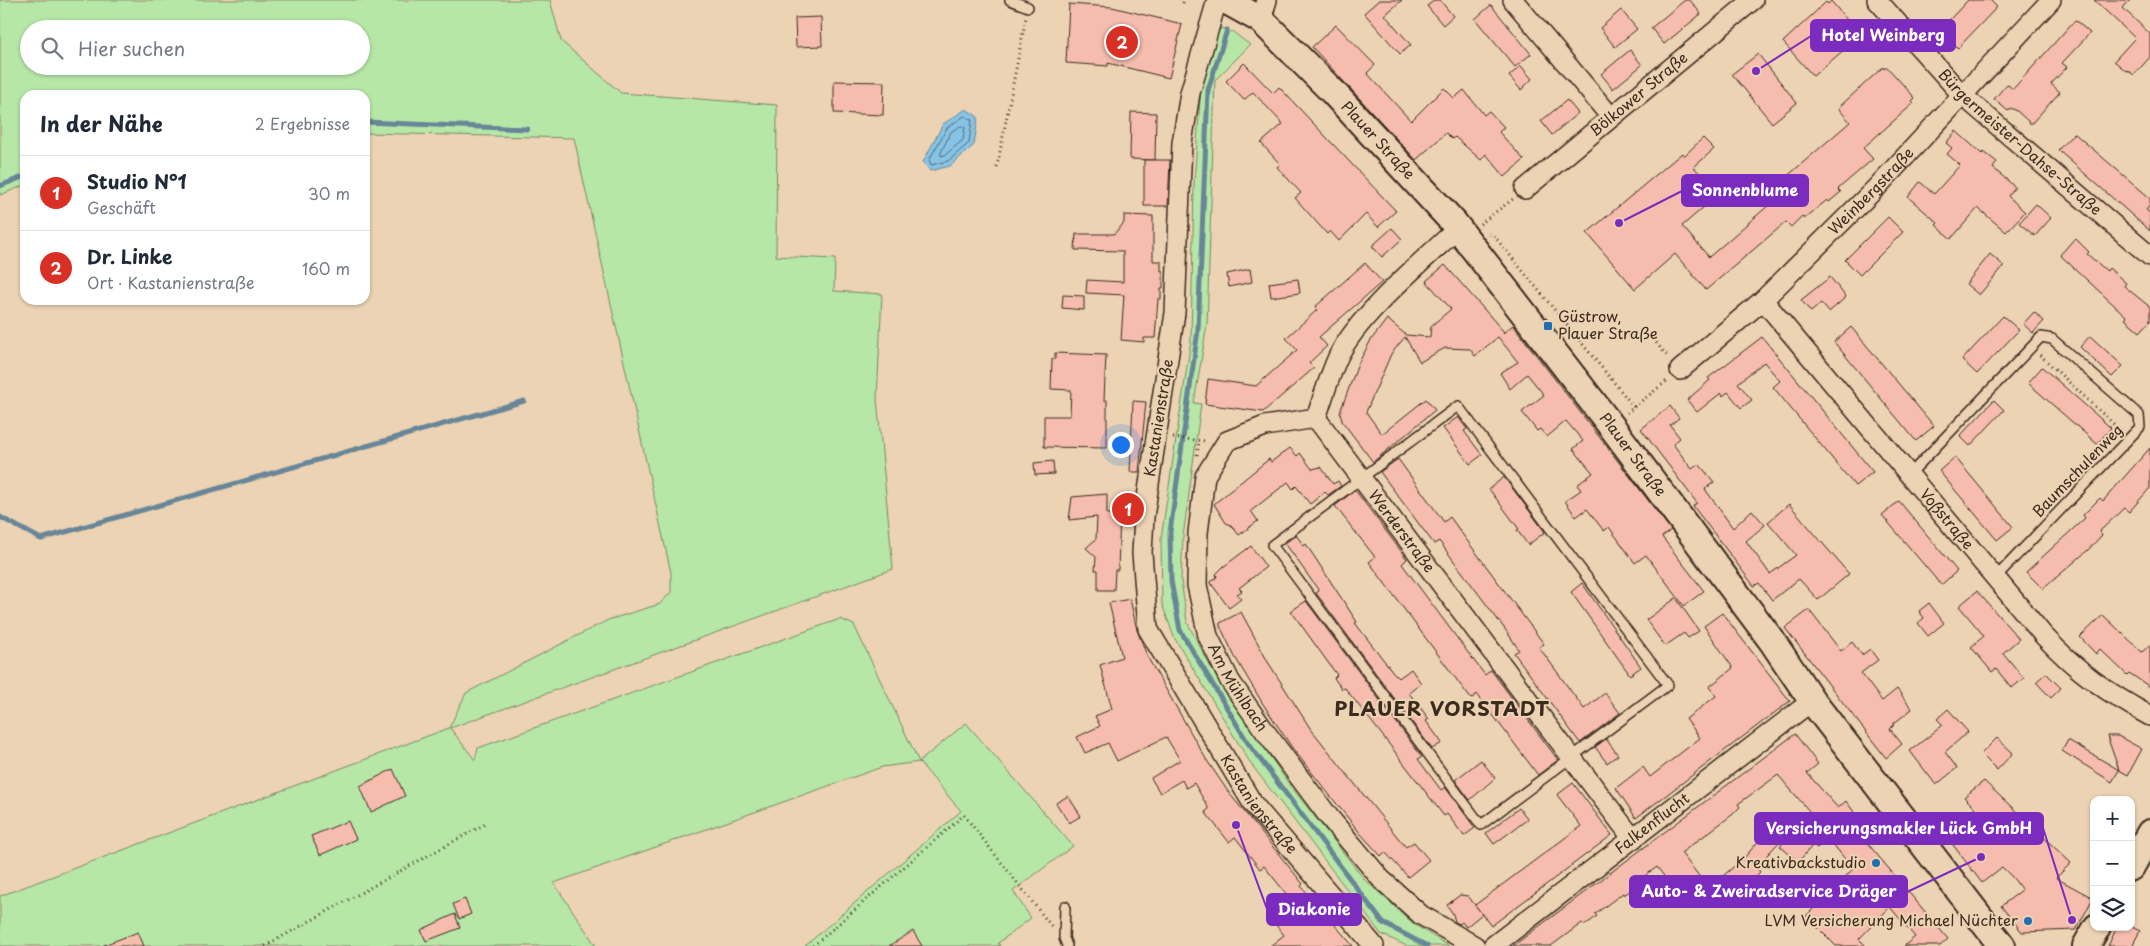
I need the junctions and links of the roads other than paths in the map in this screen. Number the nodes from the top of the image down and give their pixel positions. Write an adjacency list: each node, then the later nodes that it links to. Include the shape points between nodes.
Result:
1 (1010, 0): 8 (lane)
2 (1217, 0): 30 (street, Kastanienstraße, via 1190,93 1182,136 1175,313 1144,517 1142,553 1148,629 1253,804)
3 (1225, 0): 9 (main road, Plauer Straße)
4 (1514, 0): 11 (street)
5 (1753, 0): 11 (street, Bölkower Straße)
6 (1877, 0): 10 (street, Bürgermeister-Dahse-Straße)
7 (2051, 0): 10 (street, Weinbergstraße)
8 (1028, 7)
9 (1264, 10): 13 (main road, Plauer Straße, via 1332,91)
10 (1962, 95): 14 (street, Bürgermeister-Dahse-Straße); 15 (street, Weinbergstraße, via 1876,188)
11 (1611, 117): 12 (street, Bölkower Straße)
12 (1525, 189)
13 (1467, 228): 17 (street, via 1376,308 1356,332 1339,356); 21 (main road, Plauer Straße, via 1772,641)
14 (2150, 256)
15 (1763, 300): 16 (street, Weinbergstraße); 18 (street, Voßstraße)
16 (1674, 375)
17 (1316, 418): 19 (street, Werderstraße); 31 (street, Am Mühlbach, via 1265,426 1227,441 1205,476 1198,533 1197,585 1208,636 1230,681 1264,730 1381,879 1421,915)
18 (1910, 474): 20 (street, Voßstraße); 20 (lane, Baumschulenweg, via 2041,337 2052,339 2139,415 2140,427)
19 (1361, 479): 23 (street, Werderstraße); 23 (lane, via 1272,545 1480,825); 23 (lane, via 1458,406 1668,685)
20 (1996, 577): 22 (street, Voßstraße, via 2072,666 2110,694)
21 (1813, 702): 25 (street, Falkenflucht); 33 (main road, Plauer Straße)
22 (2150, 716)
23 (1572, 757): 25 (street, Werderstraße)
24 (2150, 833): 26 (main road)
25 (1633, 839): 32 (street, Falkenflucht)
26 (2135, 860)
27 (1065, 906): 29 (lane)
28 (2095, 931): 34 (main road)
29 (1065, 942)
30 (1374, 946)
31 (1475, 946)
32 (1493, 946)
33 (2002, 946)
34 (2086, 946)

